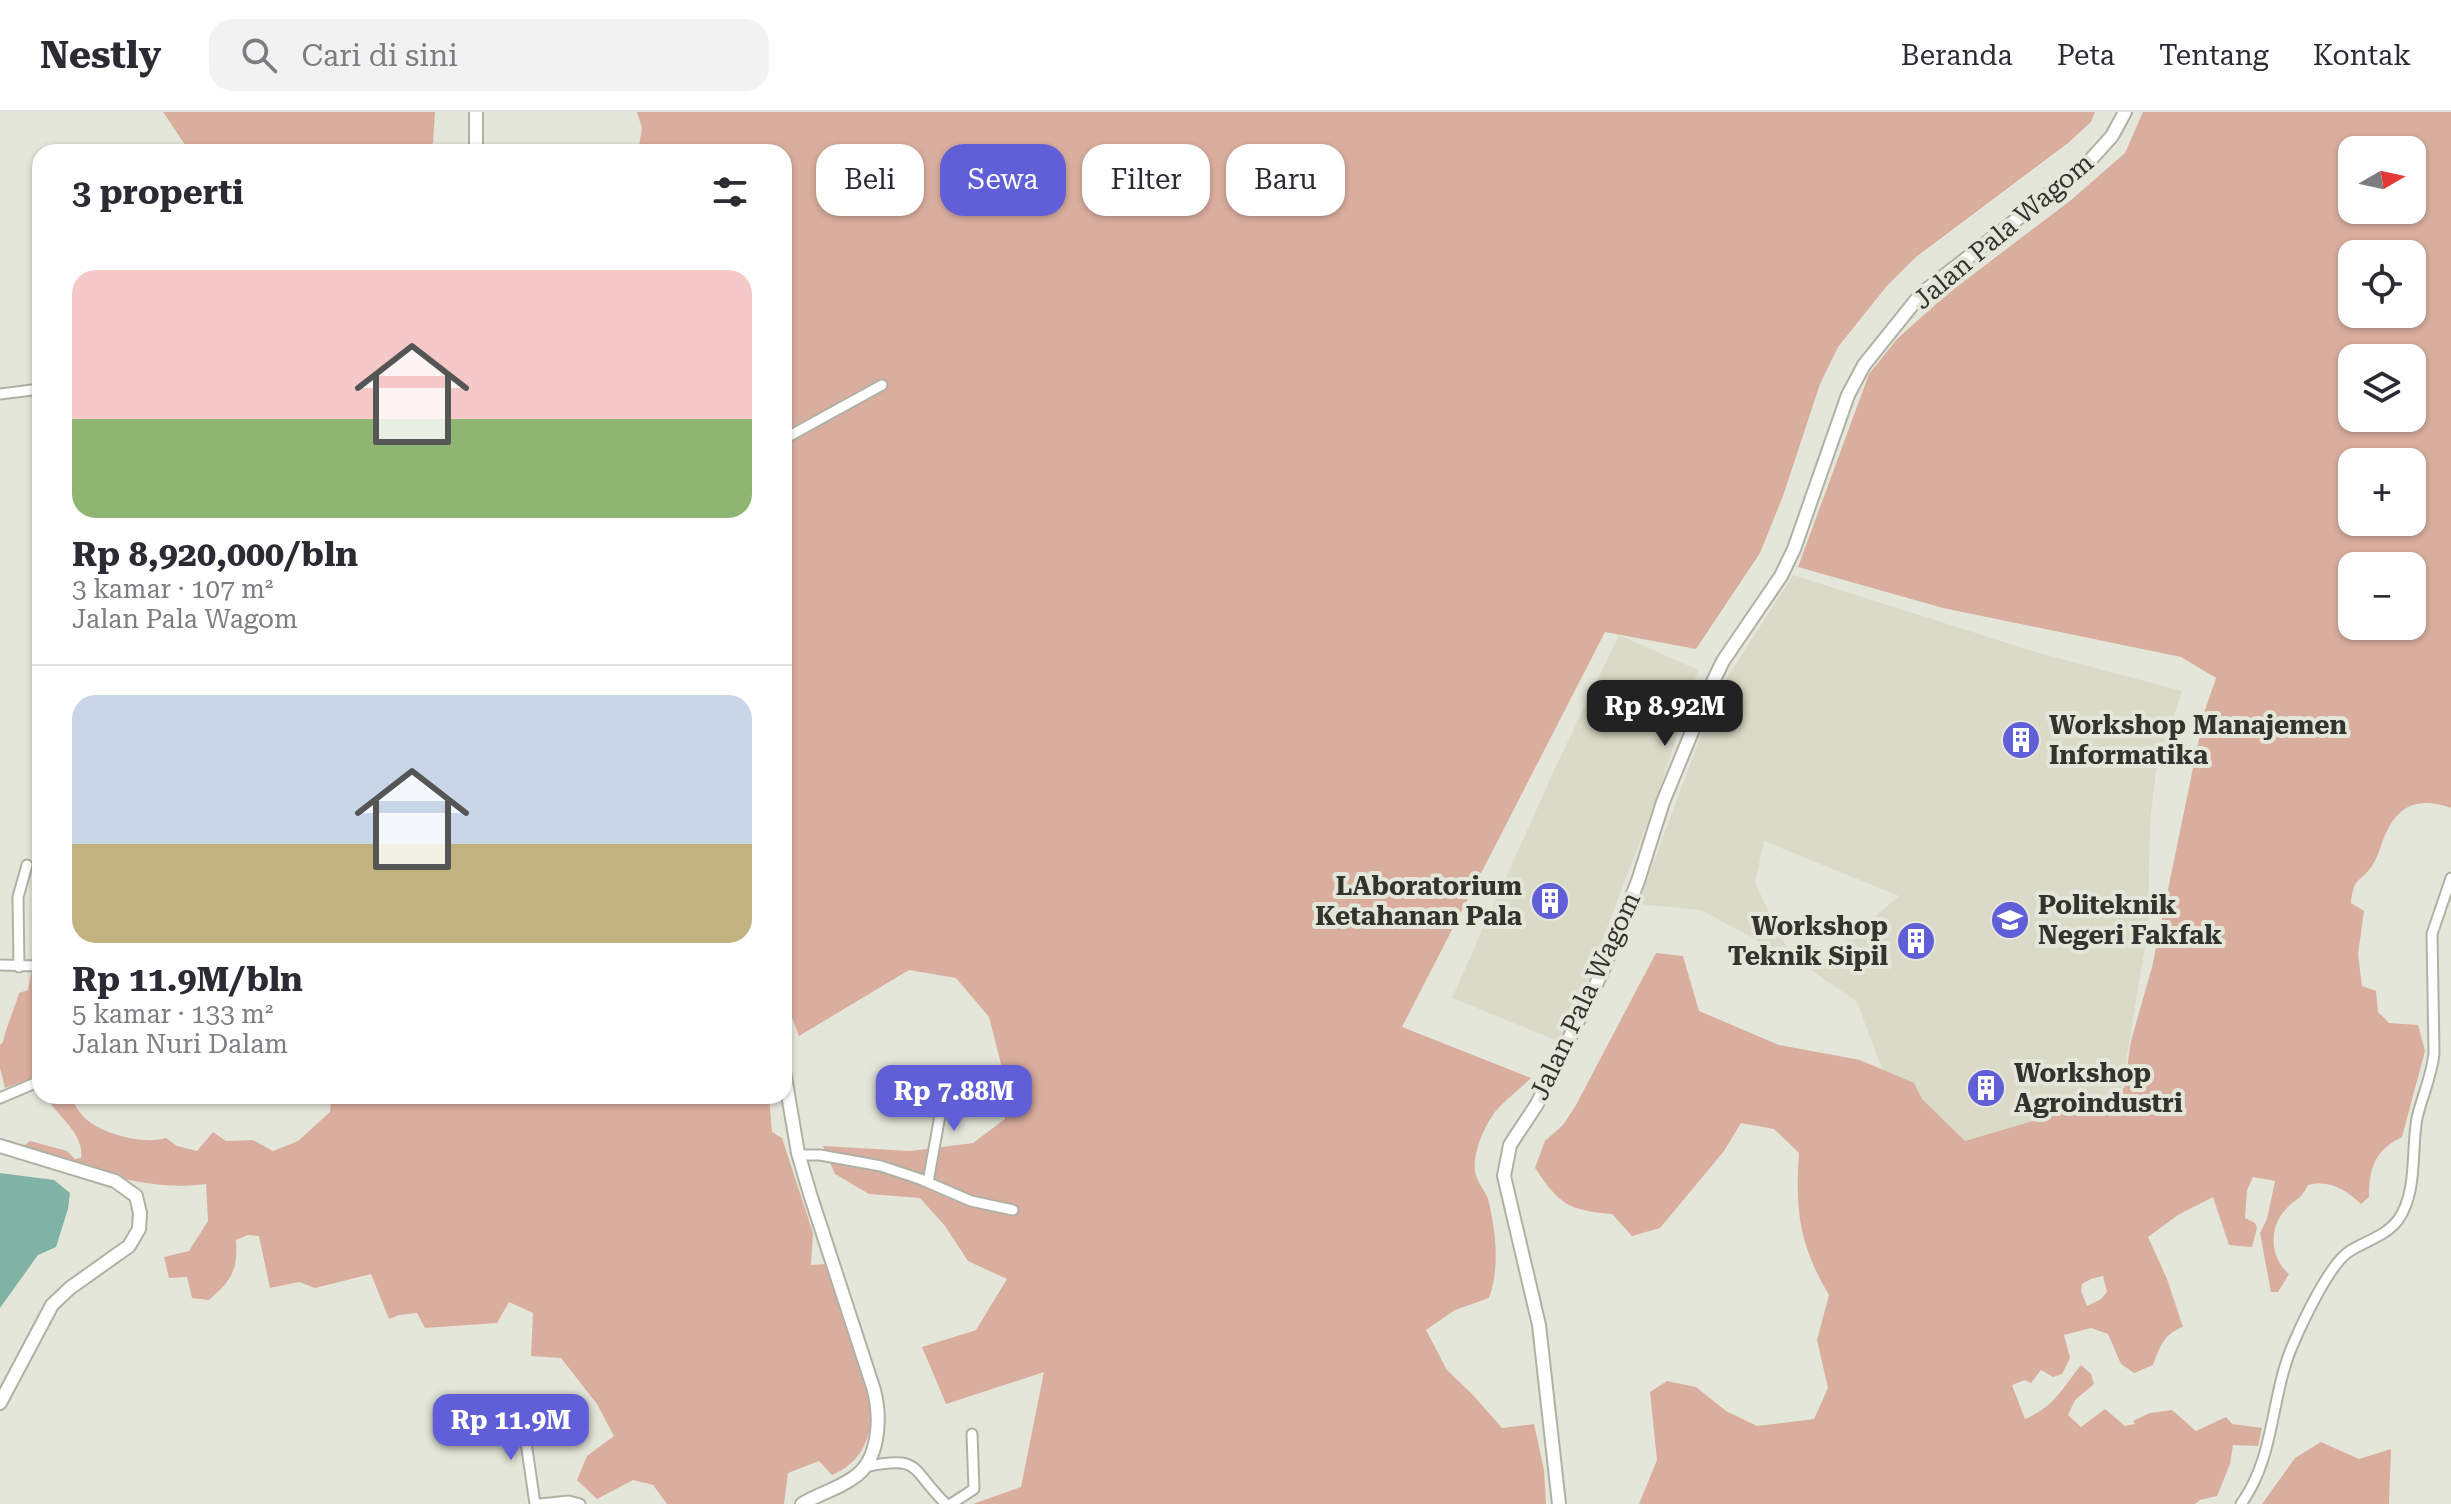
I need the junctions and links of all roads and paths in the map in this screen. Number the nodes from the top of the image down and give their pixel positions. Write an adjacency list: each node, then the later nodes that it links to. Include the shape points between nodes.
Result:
1 (476, 112): 3 (main road)
2 (2125, 112): 29 (main road, Jalan Pala Wagom, via 2085,166 1928,288 1864,365 1848,395 1794,549 1710,688 1602,972 1537,1104 1510,1145 1504,1176 1539,1325)
3 (476, 144)
4 (882, 385): 7 (street)
5 (32, 390): 6 (street)
6 (0, 394)
7 (792, 435)
8 (27, 865): 12 (street, via 18,897)
9 (2451, 878): 30 (street, via 2432,934 2433,1064 2416,1122 2407,1202 2387,1231 2342,1259 2313,1304 2282,1374 2264,1459)
10 (0, 965): 12 (street)
11 (32, 966): 12 (street)
12 (19, 967)
13 (949, 1077): 19 (street)
14 (32, 1084): 15 (street)
15 (0, 1098)
16 (790, 1104): 18 (main road)
17 (0, 1146): 21 (main road, via 115,1181 136,1196 140,1213 139,1229 129,1246 52,1305)
18 (799, 1155): 19 (street, via 881,1166); 24 (main road, via 878,1404 875,1441)
19 (928, 1182): 20 (street, via 971,1201)
20 (1013, 1210)
21 (0, 1403)
22 (522, 1415): 25 (street)
23 (972, 1434): 28 (street, via 974,1489)
24 (864, 1467): 27 (main road); 28 (street, via 904,1462)
25 (538, 1504): 26 (street)
26 (580, 1504)
27 (802, 1504)
28 (948, 1504)
29 (1559, 1504)
30 (2241, 1504)

